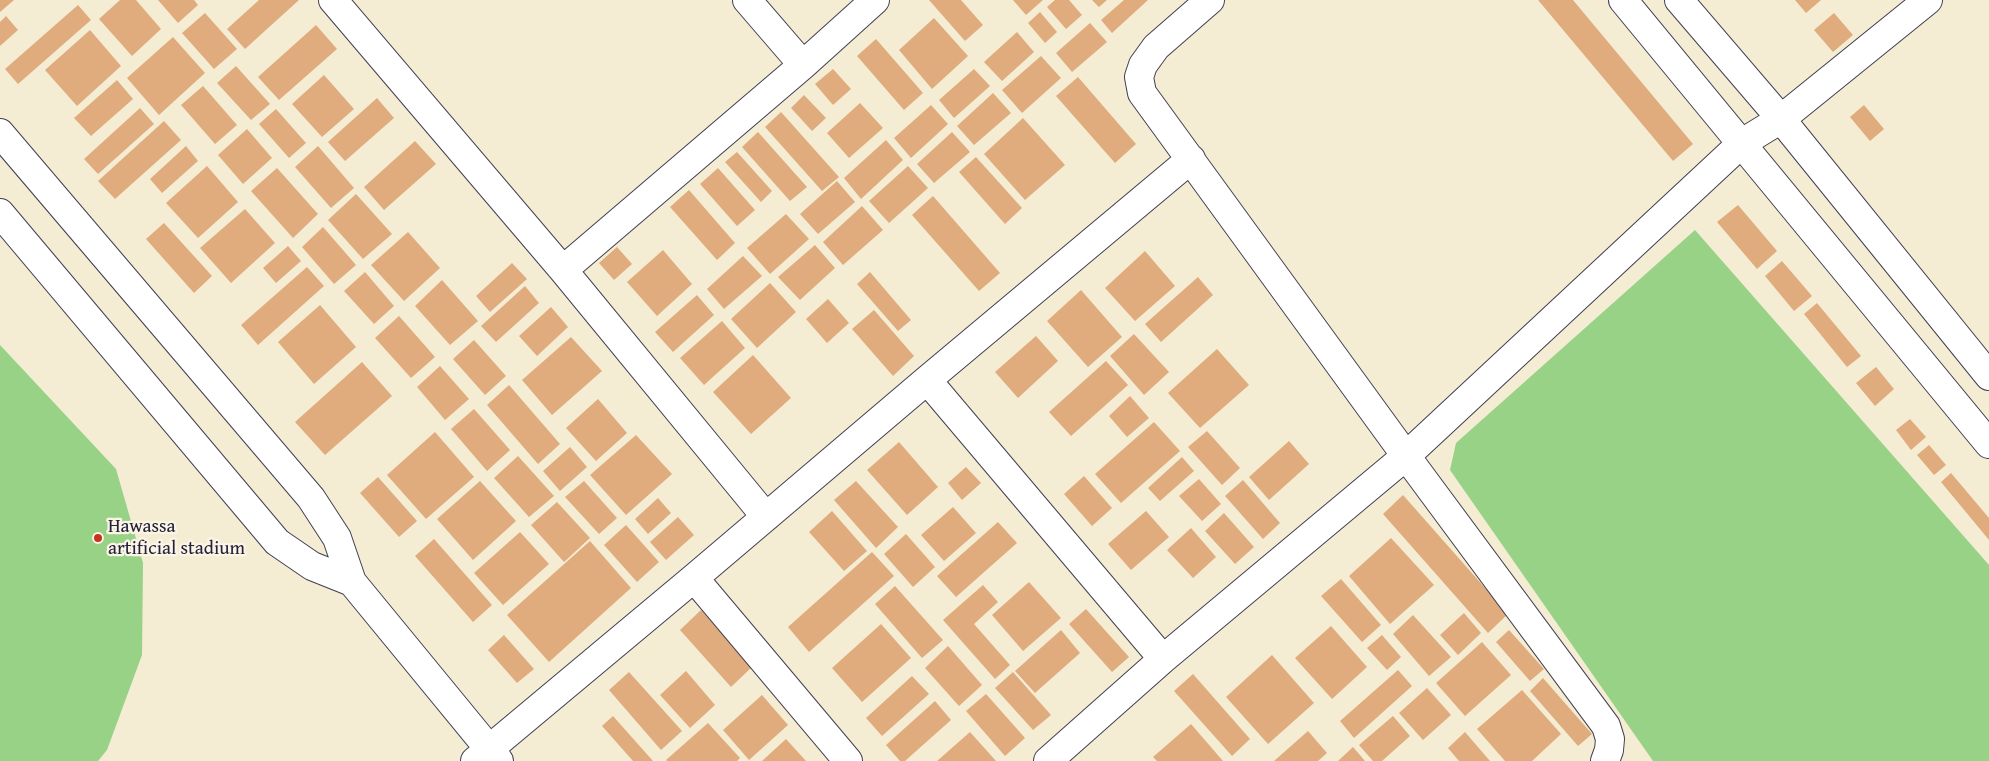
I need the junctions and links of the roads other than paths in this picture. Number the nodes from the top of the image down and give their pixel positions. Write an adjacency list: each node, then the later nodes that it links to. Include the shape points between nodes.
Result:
1 (332, 0): 14 (street)
2 (747, 0): 8 (street)
3 (875, 0): 8 (street)
4 (1210, 0): 12 (street, via 1156,47 1143,64 1139,77 1142,94)
5 (1623, 0): 11 (street)
6 (1679, 0): 9 (street)
7 (1928, 0): 9 (street)
8 (803, 65): 14 (street)
9 (1781, 119): 11 (street); 15 (street)
10 (0, 133): 21 (street, via 311,498 337,538)
11 (1742, 143): 17 (street); 18 (street)
12 (1191, 159): 16 (street); 18 (street)
13 (0, 214): 21 (street, via 277,542 312,566)
14 (563, 270): 19 (street)
15 (1989, 376)
16 (927, 380): 19 (street); 22 (street)
17 (1989, 444)
18 (1406, 456): 22 (street); 26 (street, via 1606,726 1610,739)
19 (766, 517): 20 (street)
20 (694, 578): 23 (street); 24 (street)
21 (352, 582): 23 (street)
22 (1163, 659): 25 (street)
23 (487, 757)
24 (848, 761)
25 (1048, 761)
26 (1605, 761)

